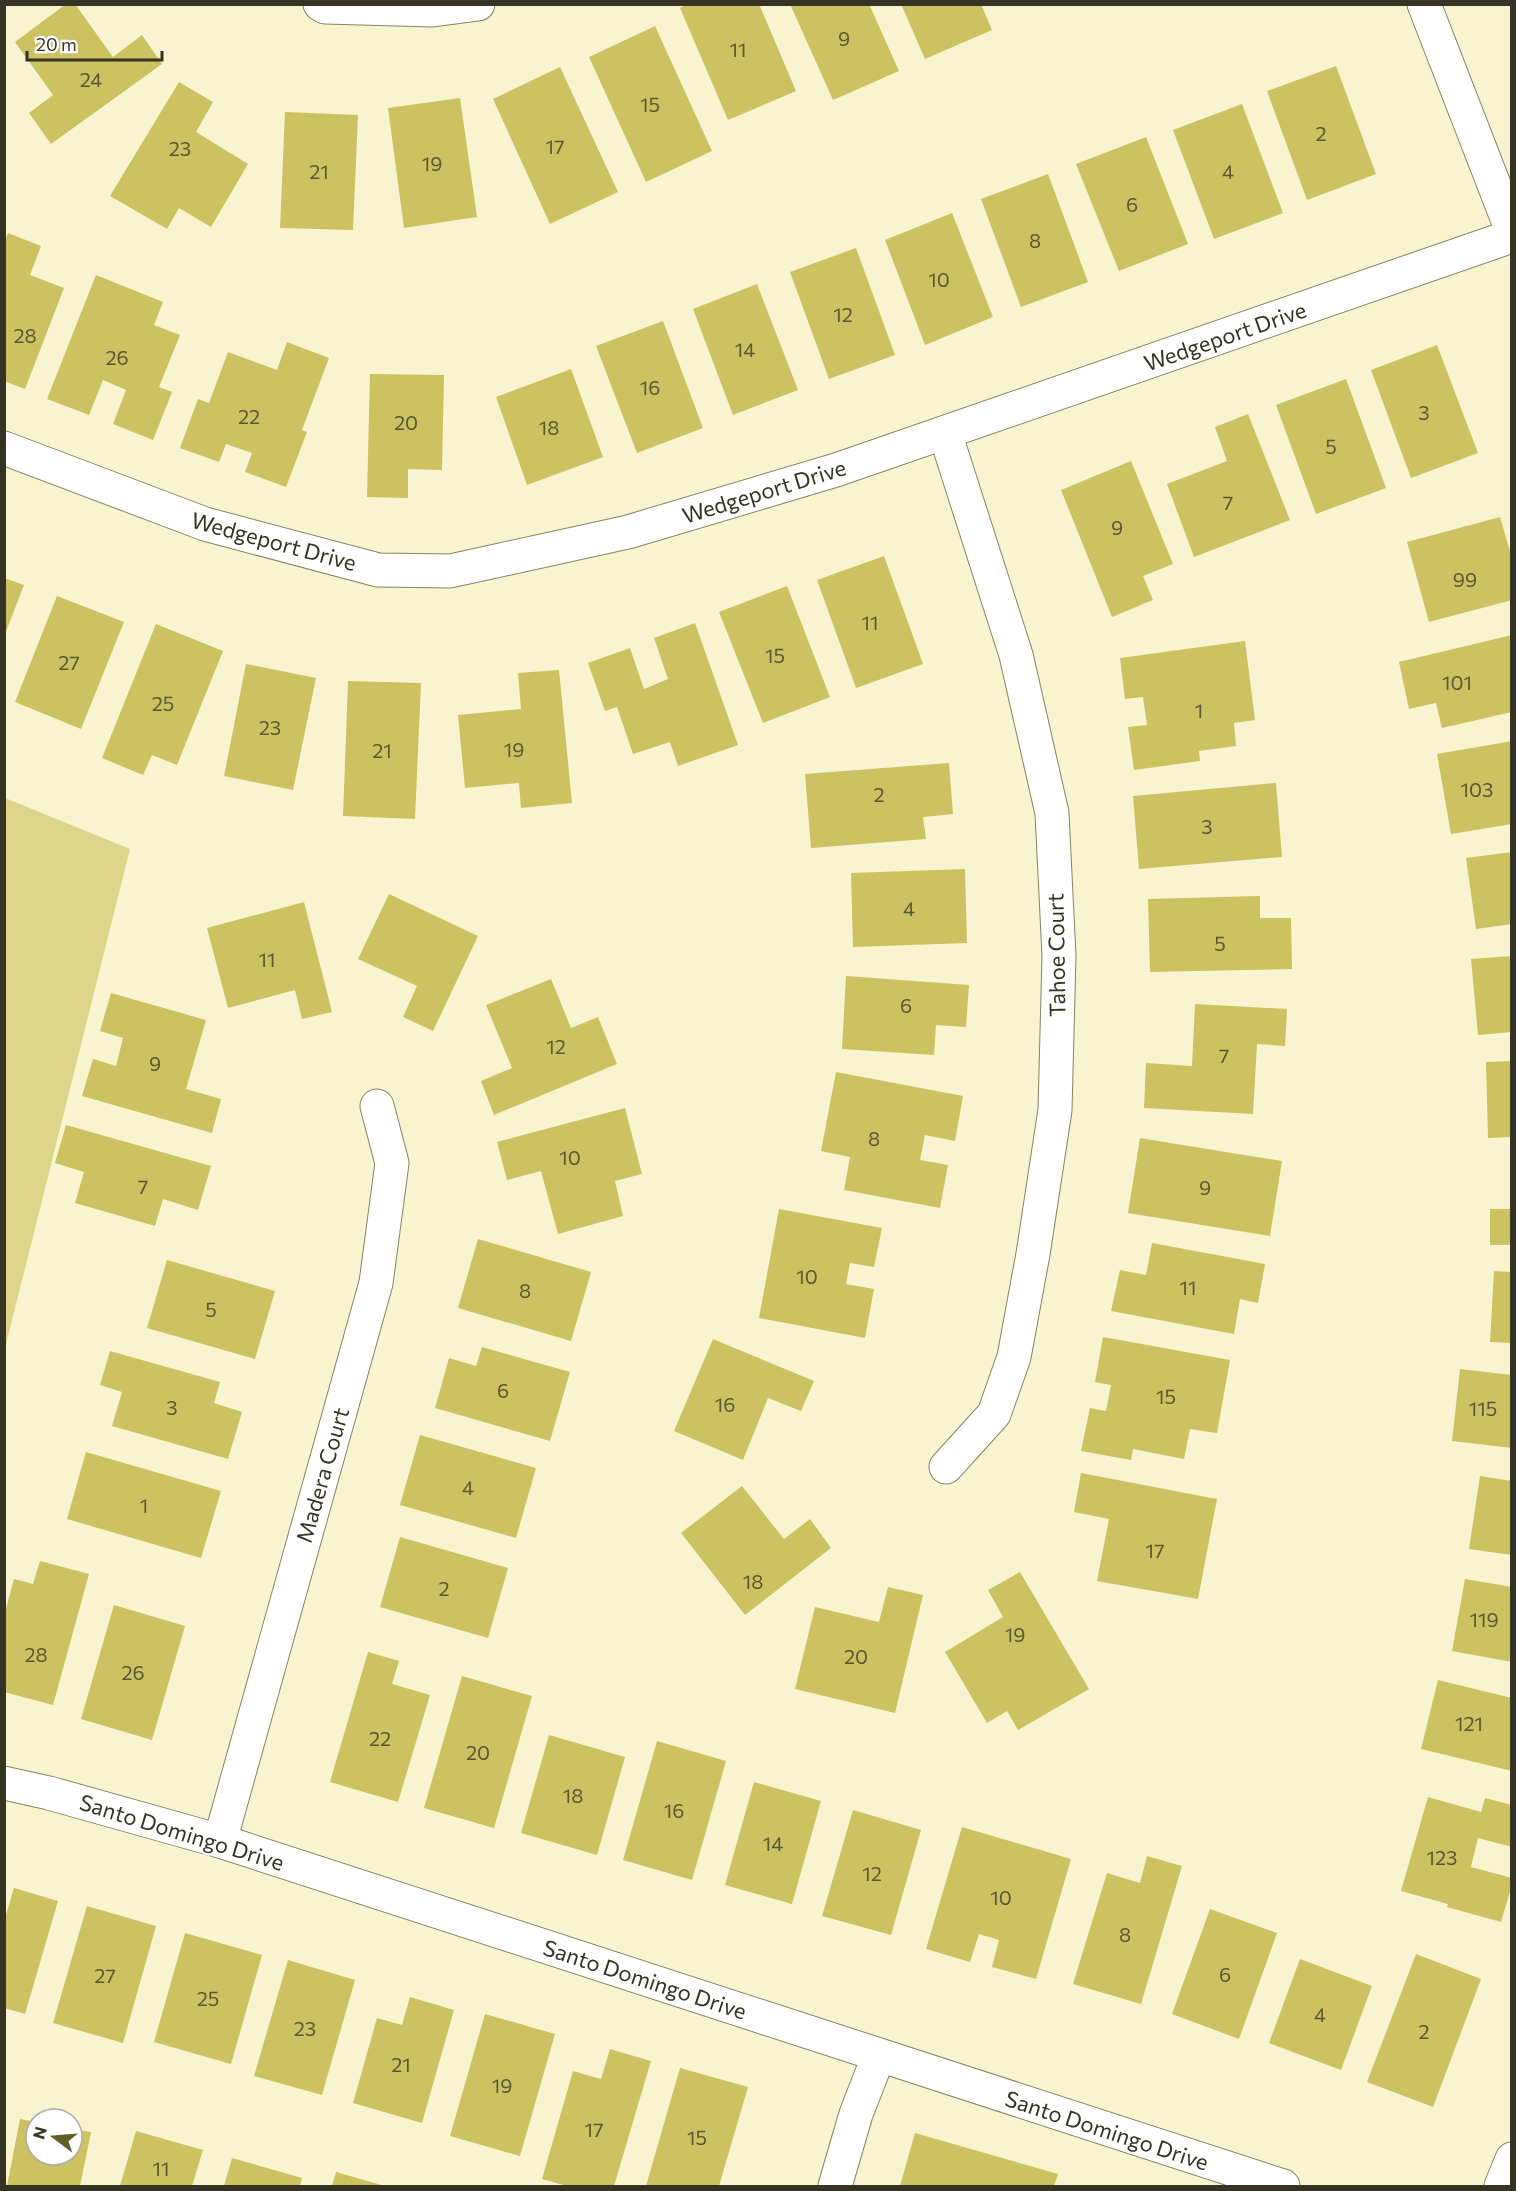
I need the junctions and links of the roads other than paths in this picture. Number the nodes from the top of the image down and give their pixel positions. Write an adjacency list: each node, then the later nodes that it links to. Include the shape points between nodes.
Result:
1 (320, 4): 2 (street, via 433,10)
2 (478, 4)
3 (1424, 4): 4 (street)
4 (1512, 231)
5 (1512, 236): 6 (street, Wedgeport Drive)
6 (945, 433): 7 (street, Wedgeport Drive, via 628,532 450,571 378,570 205,524); 9 (street, Tahoe Court, via 1016,655 1052,813 1059,956 1055,1110 1014,1357 994,1414)
7 (4, 448)
8 (377, 1106): 11 (street, Madera Court, via 392,1163 376,1283)
9 (946, 1467)
10 (4, 1783): 11 (street, Santo Domingo Drive)
11 (220, 1841): 12 (street, Santo Domingo Drive)
12 (879, 2055): 14 (street, via 856,2114); 15 (street, Santo Domingo Drive)
13 (1512, 2158): 16 (street)
14 (835, 2187)
15 (1283, 2187)
16 (1501, 2187)

